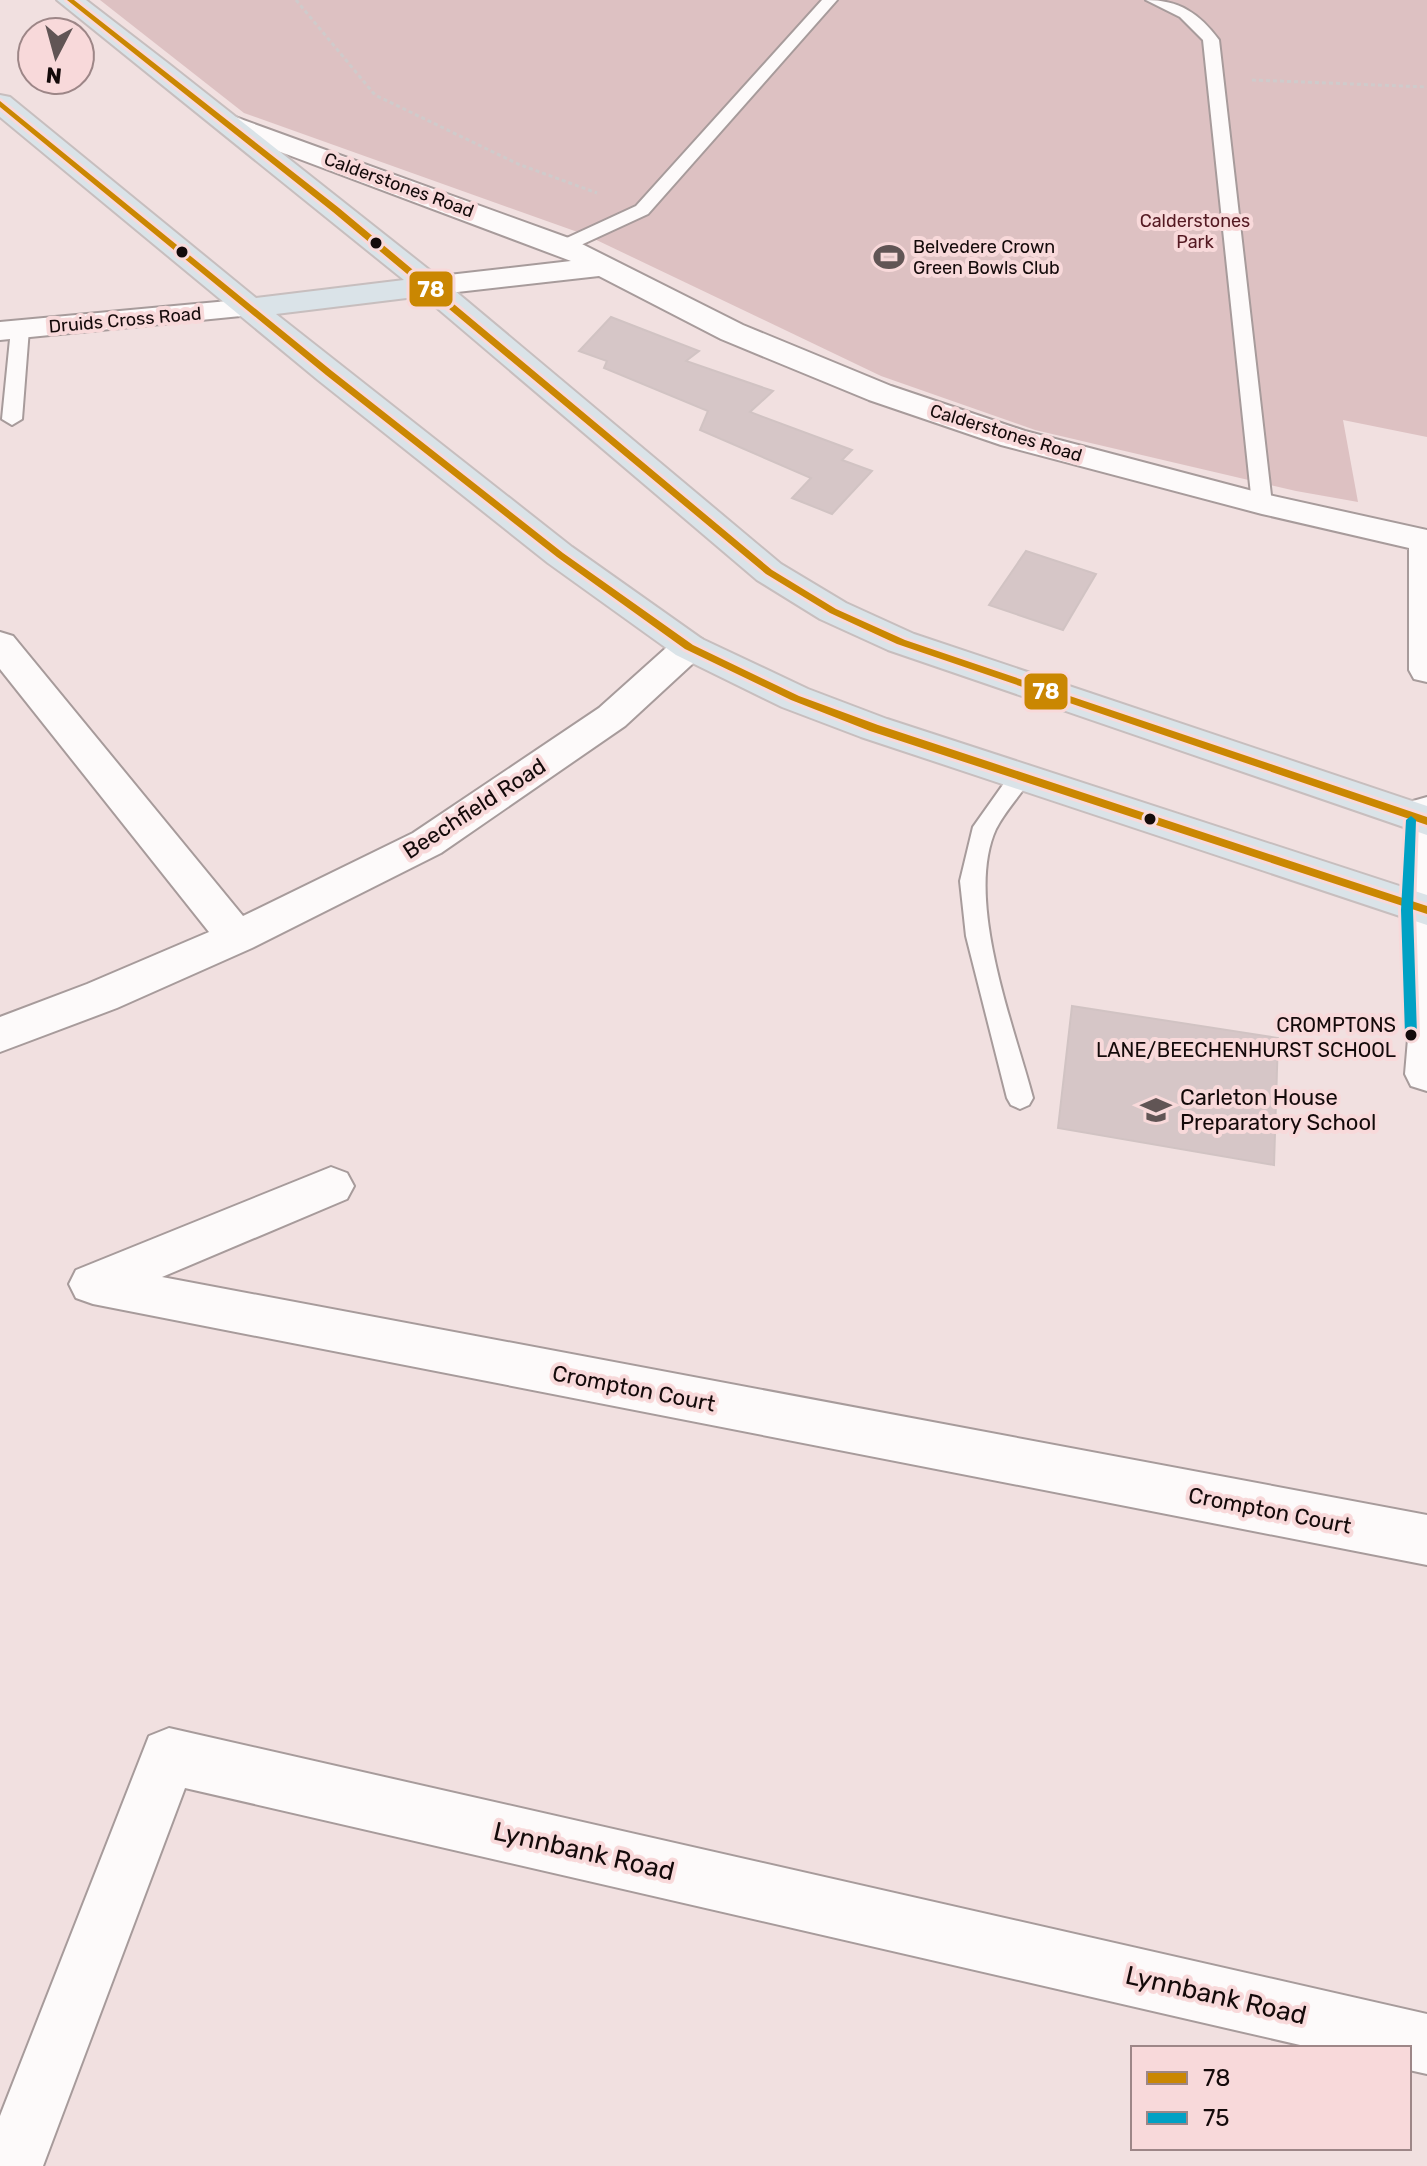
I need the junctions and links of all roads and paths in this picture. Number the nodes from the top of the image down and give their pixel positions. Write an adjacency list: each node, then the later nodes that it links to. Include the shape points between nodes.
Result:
1 (70, 0): 8 (highway)
2 (296, 0): 9 (path, via 375,95 518,164)
3 (830, 0): 9 (lane)
4 (1157, 1): 5 (lane, via 1199,23 1211,40)
5 (1213, 79): 6 (path); 16 (lane)
6 (1427, 87)
7 (0, 103): 13 (highway)
8 (235, 125): 10 (street, Calderstones Road); 12 (highway)
9 (642, 210): 10 (lane)
10 (564, 246): 11 (street, Calderstones Road)
11 (606, 266): 12 (street); 16 (street, Calderstones Road, via 732,332 880,393 1013,438)
12 (431, 286): 13 (highway); 23 (highway, via 769,572 808,599 901,642)
13 (250, 308): 14 (street, Druids Cross Road); 19 (highway, via 560,555)
14 (10, 330): 15 (lane)
15 (12, 419)
16 (1262, 504): 17 (street, Calderstones Road)
17 (1426, 541): 20 (street)
18 (0, 644): 25 (street)
19 (689, 647): 21 (highway, via 808,703); 25 (street, Beechfield Road, via 612,717 427,843)
20 (1427, 670)
21 (1020, 778): 24 (highway); 30 (lane, via 985,827 972,881 978,936)
22 (1427, 811): 23 (street)
23 (1427, 821): 24 (street)
24 (1425, 910): 26 (street)
25 (237, 937): 27 (street, Beechfield Road)
26 (1427, 1034)
27 (0, 1035)
28 (1427, 1044): 29 (street)
29 (1427, 1074)
30 (1020, 1098)
31 (331, 1186): 32 (street, Crompton Court, via 93,1284)
32 (1427, 1540)
33 (1427, 2044): 34 (street, Lynnbank Road, via 169,1756)
34 (12, 2166)

